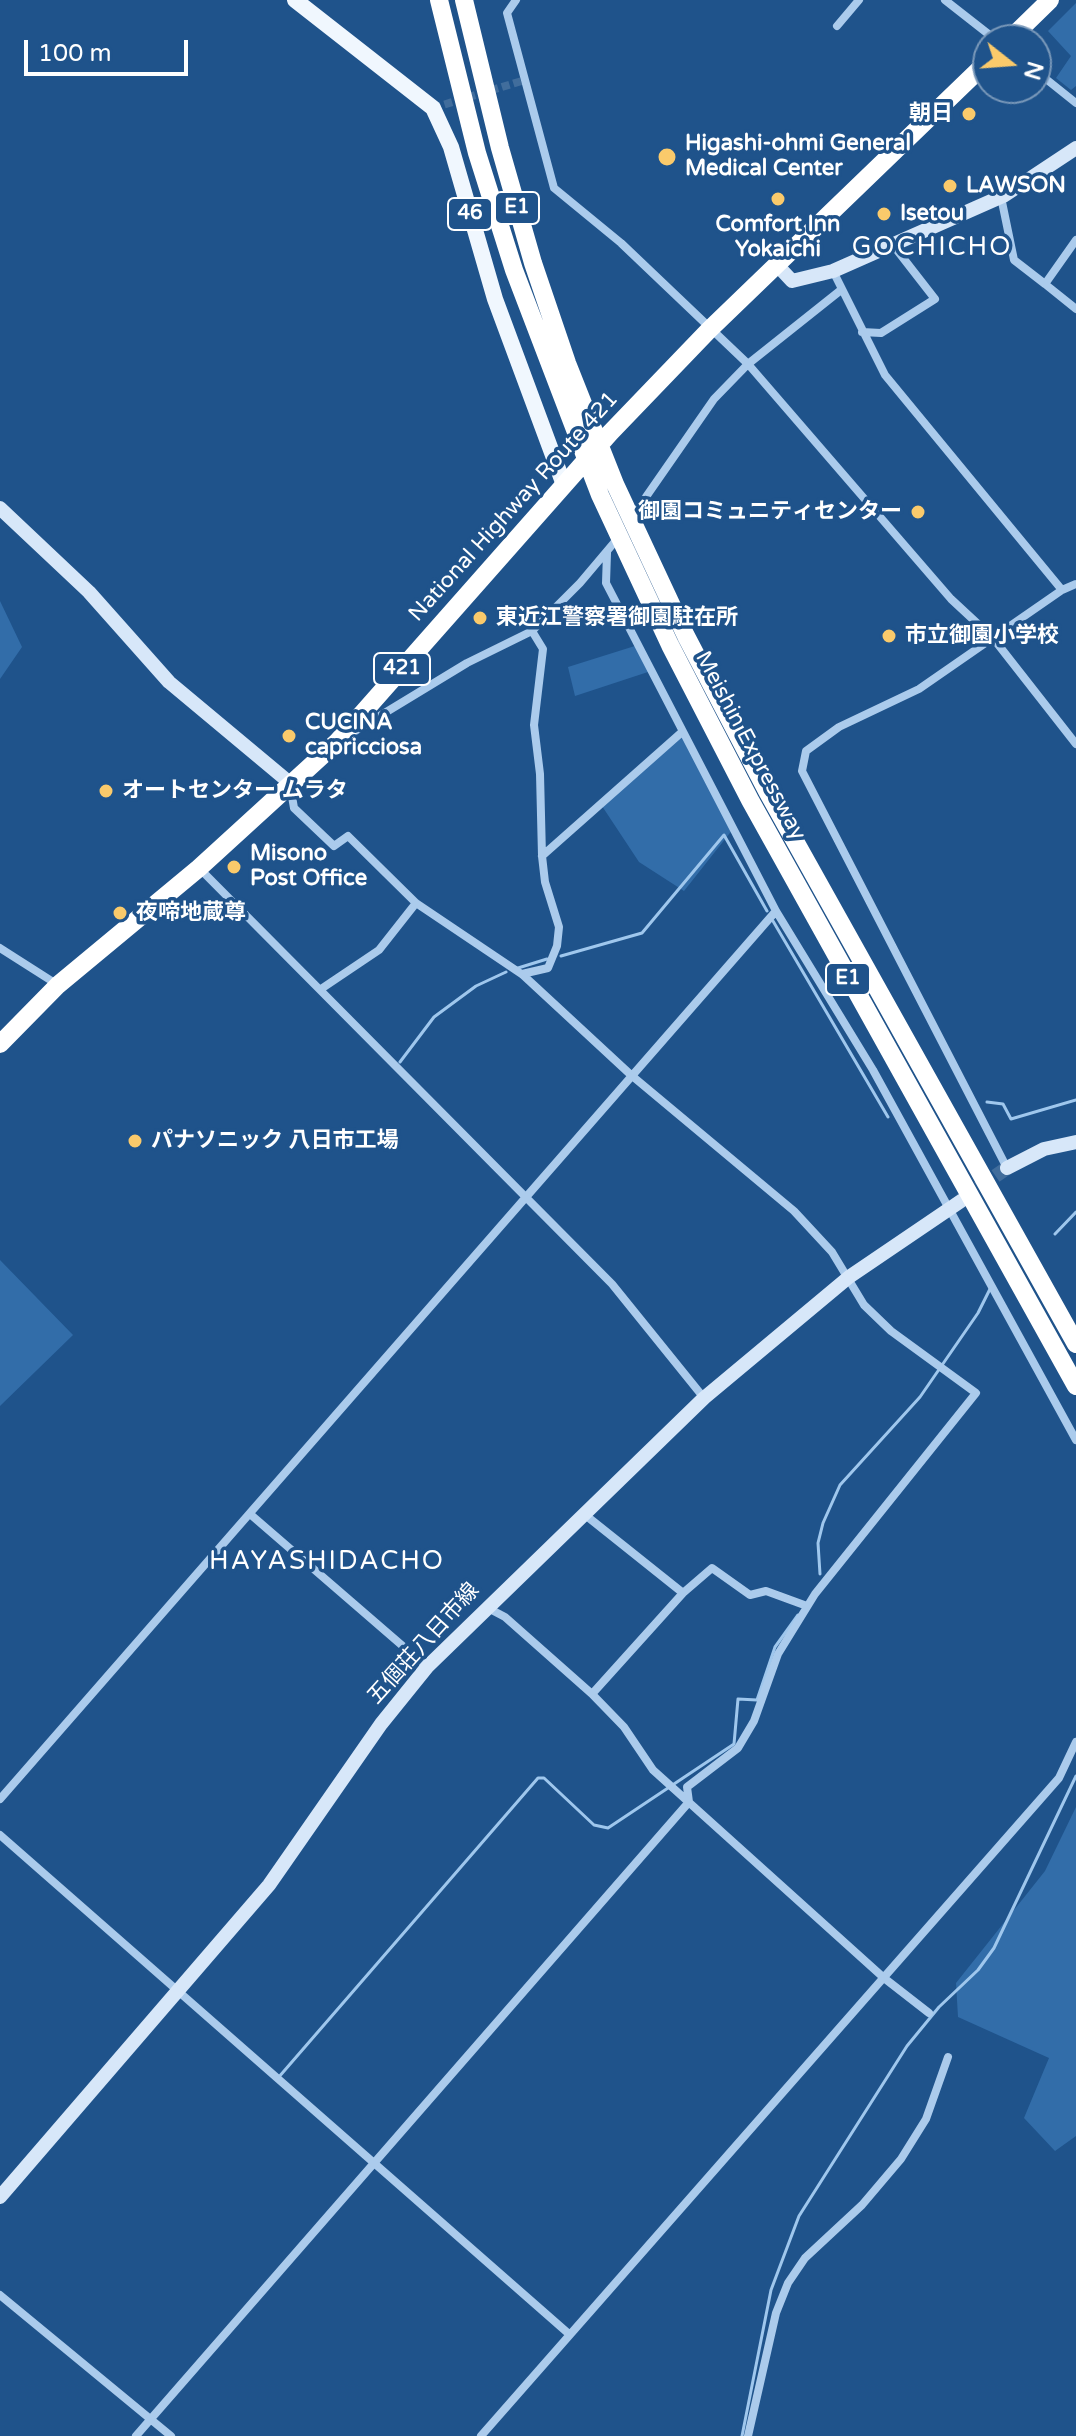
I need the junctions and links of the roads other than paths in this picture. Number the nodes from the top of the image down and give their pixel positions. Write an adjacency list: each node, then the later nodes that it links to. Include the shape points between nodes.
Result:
1 (295, 0): 28 (main road, 46, via 433,108 451,147 495,299)
2 (432, 0): 16 (highway)
3 (439, 0): 16 (highway, Meishin Expressway / E1)
4 (464, 0): 55 (highway, Meishin Expressway / E1, via 533,263 585,411 646,551 774,804)
5 (516, 0): 25 (street, via 507,13 554,188 621,243)
6 (859, 0): 11 (street)
7 (945, 0): 9 (street)
8 (1050, 0): 10 (highway)
9 (976, 24)
10 (1025, 24)
11 (837, 26)
12 (972, 76): 20 (highway, National Highway Route 421 / 421)
13 (1052, 84): 14 (street)
14 (1076, 103)
15 (1076, 148): 17 (main road)
16 (477, 153): 56 (highway, Meishin Expressway / E1, via 571,426 632,566 757,813)
17 (1001, 197): 19 (main road); 22 (street, via 1014,260)
18 (1076, 240): 22 (street)
19 (893, 245): 21 (main road); 26 (street, via 935,299 881,333)
20 (777, 265): 21 (main road, via 792,281); 25 (highway, National Highway Route 421 / 421)
21 (833, 271): 23 (street)
22 (1045, 284): 24 (street)
23 (841, 290): 26 (street); 27 (street)
24 (1076, 309)
25 (709, 330): 27 (street); 28 (highway, National Highway Route 421 / 421)
26 (862, 332): 32 (street, via 885,375)
27 (748, 364): 30 (street, via 714,399); 34 (street, via 951,599)
28 (564, 485): 36 (highway, National Highway Route 421 / 421)
29 (0, 508): 38 (main road, via 89,592 169,682)
30 (607, 553): 33 (street); 35 (street, via 606,583)
31 (1076, 584): 32 (street)
32 (1062, 590): 34 (street)
33 (532, 631): 36 (street, via 467,663); 39 (street, via 543,649 534,725)
34 (993, 638): 37 (street); 50 (street, via 919,689 839,727 806,751 802,771)
35 (682, 732): 39 (street); 42 (street)
36 (337, 742): 38 (highway, National Highway Route 421 / 421)
37 (1076, 744)
38 (290, 783): 40 (highway, National Highway Route 421 / 421); 41 (street, via 294,808 334,846 348,836)
39 (542, 856): 44 (street, via 559,927 557,946 548,968)
40 (199, 868): 45 (highway, National Highway Route 421 / 421); 46 (street)
41 (416, 903): 44 (street); 46 (street, via 379,950)
42 (776, 911): 48 (street); 53 (street, via 873,1070)
43 (0, 948): 45 (street)
44 (522, 974): 48 (street)
45 (58, 985): 47 (highway, National Highway Route 421 / 421)
46 (321, 989): 51 (street)
47 (0, 1044)
48 (631, 1075): 51 (street); 54 (street, via 794,1211)
49 (1076, 1142): 50 (main road, via 1044,1149)
50 (1007, 1168)
51 (526, 1195): 57 (street, via 612,1284); 59 (street)
52 (961, 1201): 53 (main road, 五個荘八日市線)
53 (948, 1210): 54 (main road, 五個荘八日市線); 58 (street)
54 (849, 1277): 57 (main road, 五個荘八日市線); 62 (street, via 864,1305 891,1331 976,1393)
55 (1076, 1344)
56 (1076, 1386)
57 (704, 1398): 60 (main road, 五個荘八日市線)
58 (1076, 1440)
59 (250, 1514): 64 (street); 67 (street)
60 (583, 1514): 61 (street); 63 (main road, 五個荘八日市線)
61 (683, 1593): 62 (street, via 712,1568 750,1595 766,1591); 65 (street)
62 (807, 1606): 68 (street, via 778,1654 754,1721 738,1748 687,1787)
63 (485, 1607): 64 (main road, 五個荘八日市線); 65 (street, via 505,1617)
64 (427, 1667): 71 (main road, 五個荘八日市線, via 269,1885)
65 (592, 1694): 68 (street, via 624,1727 653,1770)
66 (1076, 1742): 70 (street, via 1059,1778)
67 (0, 1799)
68 (689, 1802): 70 (street); 74 (street)
69 (0, 1835): 71 (street)
70 (884, 1978): 72 (street); 77 (street)
71 (179, 1993): 74 (street); 75 (main road, 五個荘八日市線)
72 (929, 2013)
73 (948, 2057): 82 (street, via 926,2119 901,2159 862,2205 805,2258 788,2283 776,2313)
74 (376, 2165): 77 (street); 78 (street)
75 (0, 2197)
76 (0, 2295): 78 (street)
77 (569, 2334): 81 (street)
78 (151, 2419): 79 (street); 80 (street)
79 (136, 2436)
80 (171, 2436)
81 (481, 2436)
82 (748, 2436)

